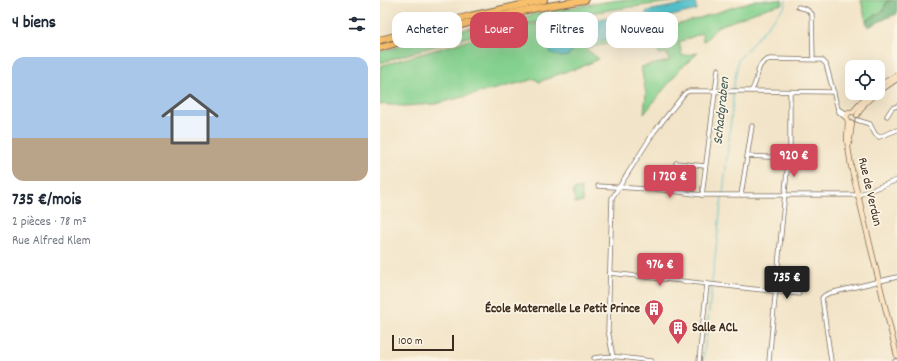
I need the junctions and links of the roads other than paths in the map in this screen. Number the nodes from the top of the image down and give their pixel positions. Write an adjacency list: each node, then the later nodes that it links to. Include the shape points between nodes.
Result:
1 (544, 0): 4 (highway)
2 (585, 0): 5 (highway, via 481,20)
3 (798, 7): 6 (street, via 812,14)
4 (380, 40)
5 (380, 48)
6 (813, 59): 13 (street, via 763,61 759,65 756,84); 15 (street, via 822,60 826,64)
7 (718, 69): 12 (street)
8 (897, 75): 10 (main road)
9 (897, 79): 11 (main road)
10 (885, 82)
11 (885, 87)
12 (715, 90): 13 (street); 26 (street); 29 (street, via 685,93 654,132)
13 (751, 91): 14 (street)
14 (790, 92): 15 (street); 24 (street)
15 (834, 92): 20 (street, via 838,108)
16 (864, 100): 20 (main road)
17 (868, 100): 20 (main road)
18 (897, 106): 19 (street, via 892,108)
19 (887, 116)
20 (851, 117): 22 (street, via 870,124 879,137); 33 (main road, Rue de Verdun, via 847,140)
21 (752, 126): 23 (street)
22 (897, 130)
23 (747, 156): 24 (street); 31 (street)
24 (790, 158): 32 (street)
25 (676, 163): 26 (street)
26 (705, 166): 30 (street)
27 (897, 180): 33 (street)
28 (598, 186): 29 (street)
29 (620, 187): 30 (street); 34 (street, via 612,198)
30 (702, 195): 31 (street)
31 (741, 195): 32 (street)
32 (785, 195): 33 (street); 38 (street)
33 (858, 195): 36 (main road, Rue de Verdun)
34 (610, 273): 37 (street); 41 (street, via 608,330)
35 (897, 277): 36 (street)
36 (879, 282): 40 (main road, Rue de Verdun); 46 (street, via 830,293 822,298)
37 (707, 284): 38 (street); 44 (street)
38 (776, 291): 39 (street); 45 (street)
39 (799, 294)
40 (897, 356)
41 (613, 357): 42 (street); 43 (street)
42 (594, 358)
43 (651, 361)
44 (699, 361)
45 (769, 361)
46 (831, 361)

